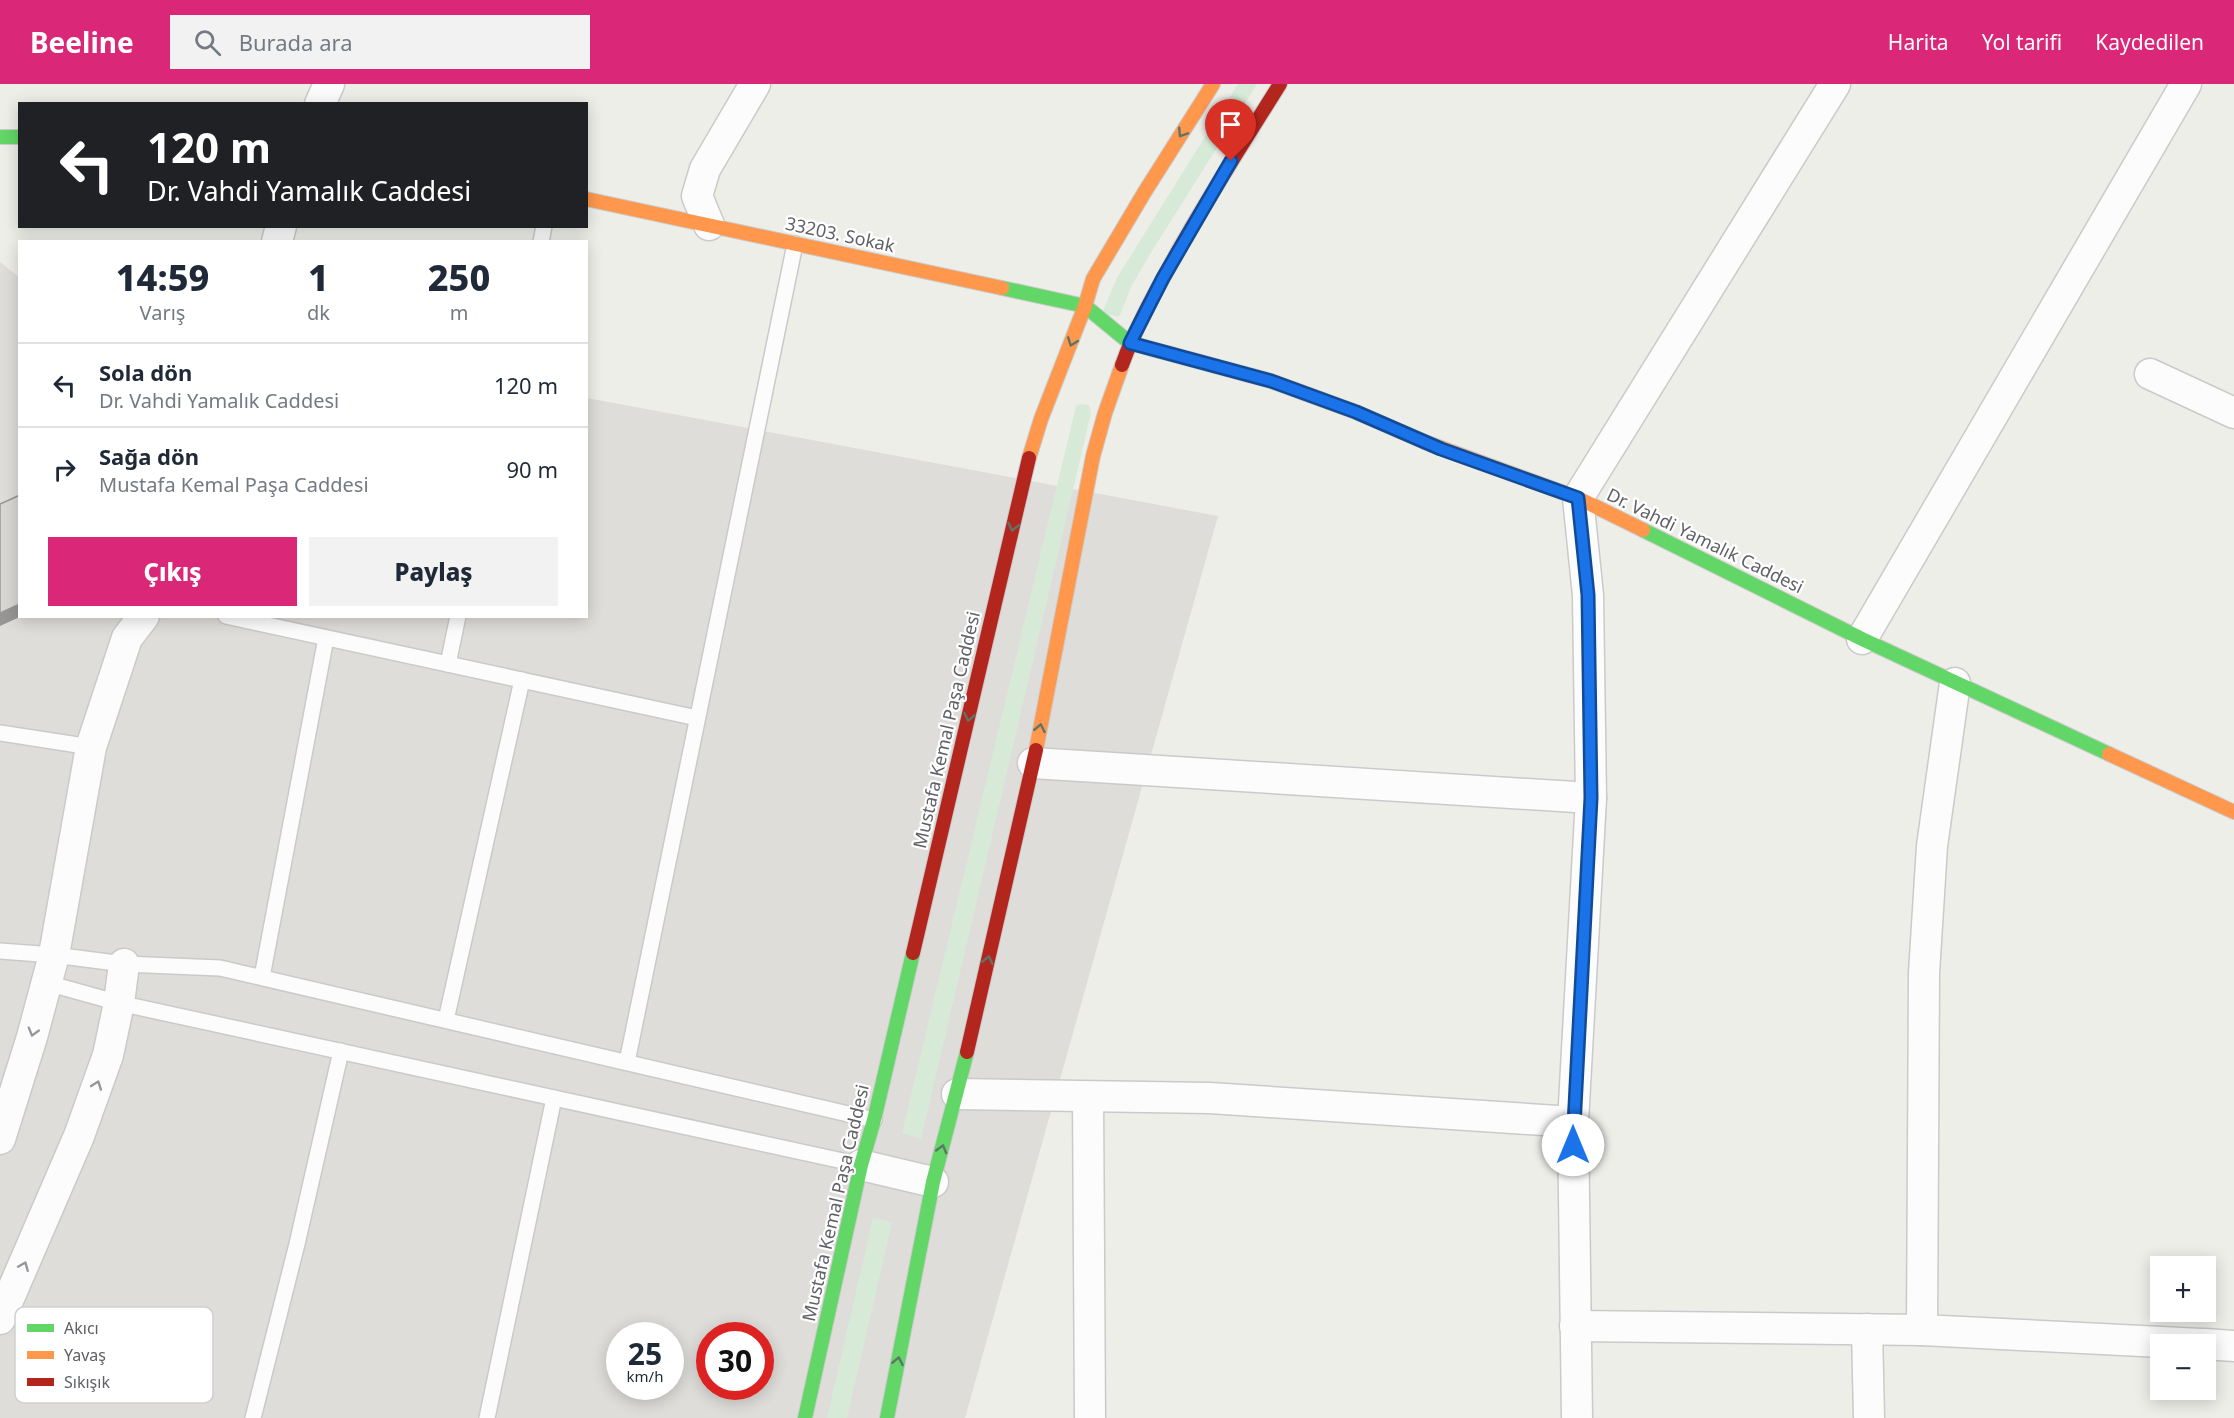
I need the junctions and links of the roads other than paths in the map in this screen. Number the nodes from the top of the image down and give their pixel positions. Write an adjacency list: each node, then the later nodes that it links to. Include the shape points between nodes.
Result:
1 (329, 84): 7 (street)
2 (755, 84): 11 (street, via 705,169 698,196)
3 (1213, 84): 13 (main road, Mustafa Kemal Paşa Caddesi, one-way to 13, via 1092,279)
4 (1280, 84): 14 (main road, via 1207,200)
5 (1834, 84): 17 (street)
6 (2186, 84): 22 (street)
7 (321, 102)
8 (9, 137): 9 (lane)
9 (0, 156)
10 (588, 199): 11 (main road, 33203. Sokak)
11 (710, 225): 12 (main road, 33203. Sokak)
12 (795, 244): 13 (main road, 33203. Sokak); 26 (lane)
13 (1085, 306): 14 (main road, Dr. Vahdi Yamalık Caddesi); 43 (main road, Mustafa Kemal Paşa Caddesi, one-way to 43, via 1030,455)
14 (1130, 343): 17 (main road, Dr. Vahdi Yamalık Caddesi, via 1271,381 1441,449); 29 (main road, one-way to 14, via 1093,456)
15 (2150, 374): 16 (street)
16 (2234, 413)
17 (1578, 498): 22 (main road, Dr. Vahdi Yamalık Caddesi); 30 (street, via 1588,595)
18 (143, 618): 28 (street, via 128,638)
19 (235, 618): 21 (lane)
20 (458, 618): 23 (lane)
21 (326, 638): 23 (lane); 35 (lane)
22 (1862, 639): 25 (main road, Dr. Vahdi Yamalık Caddesi)
23 (448, 664): 24 (lane)
24 (522, 680): 26 (lane); 37 (lane)
25 (1955, 682): 31 (main road, Dr. Vahdi Yamalık Caddesi); 51 (street, via 1932,846 1924,974)
26 (697, 718): 39 (lane)
27 (0, 733): 28 (lane)
28 (91, 747): 34 (street)
29 (1033, 763): 30 (street); 40 (main road, one-way to 29)
30 (1591, 798): 44 (street)
31 (2234, 812)
32 (0, 951): 34 (lane)
33 (124, 964): 34 (lane); 35 (lane, via 220,968); 36 (street)
34 (50, 969): 36 (lane); 45 (street, one-way to 45)
35 (262, 977): 37 (lane)
36 (119, 1003): 38 (lane); 48 (street, one-way to 36, via 79,1136 108,1055)
37 (446, 1020): 39 (lane)
38 (341, 1051): 42 (lane); 53 (lane)
39 (627, 1062): 43 (lane)
40 (957, 1094): 41 (street); 47 (main road, one-way to 40)
41 (1088, 1096): 44 (street, via 1210,1098); 57 (street)
42 (554, 1098): 46 (lane); 54 (lane)
43 (874, 1120): 46 (main road, Mustafa Kemal Paşa Caddesi)
44 (1573, 1122): 49 (street)
45 (0, 1139)
46 (861, 1166): 47 (street); 55 (main road, Mustafa Kemal Paşa Caddesi)
47 (933, 1182): 56 (main road, one-way to 47)
48 (0, 1319)
49 (1575, 1326): 50 (street); 58 (street)
50 (1867, 1329): 51 (street); 59 (street)
51 (1922, 1330): 52 (street)
52 (2221, 1343)
53 (253, 1418)
54 (487, 1418)
55 (805, 1418)
56 (887, 1418)
57 (1090, 1418)
58 (1577, 1418)
59 (1869, 1418)

